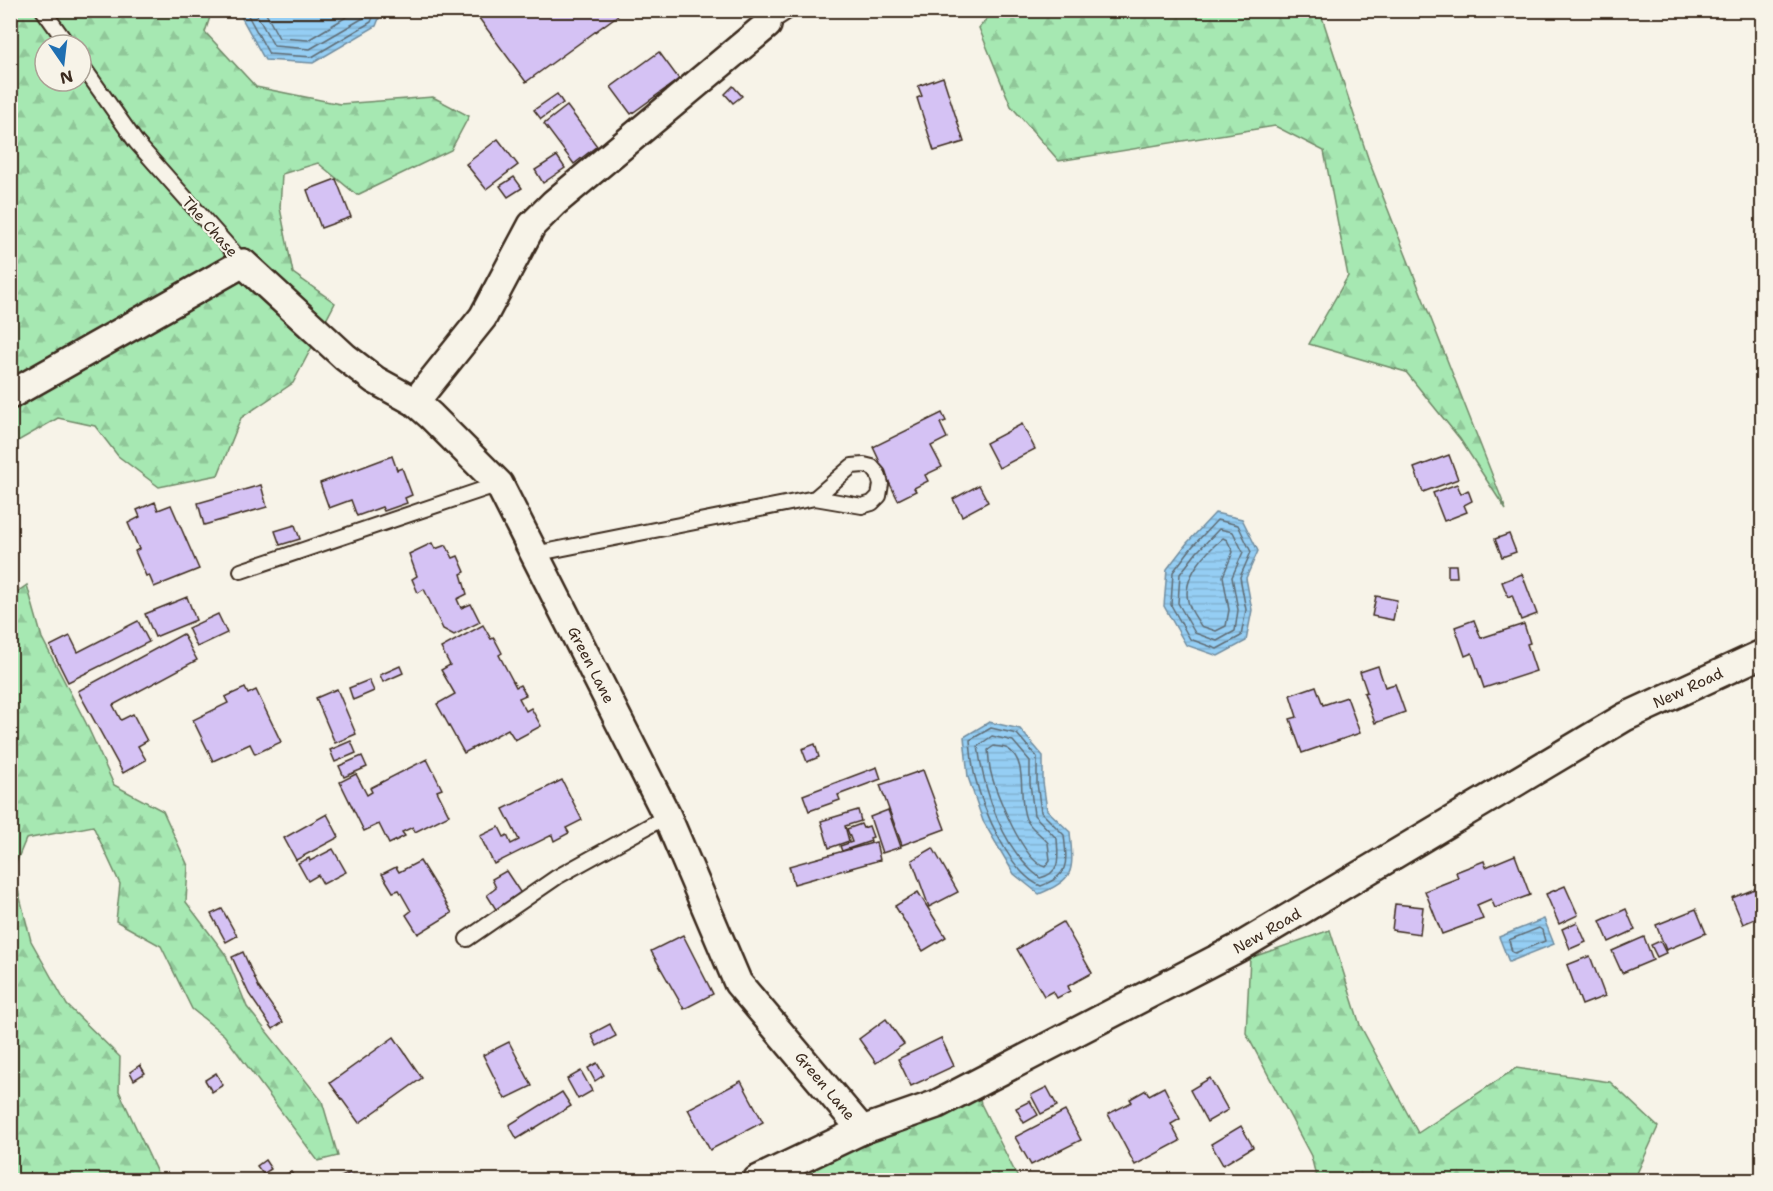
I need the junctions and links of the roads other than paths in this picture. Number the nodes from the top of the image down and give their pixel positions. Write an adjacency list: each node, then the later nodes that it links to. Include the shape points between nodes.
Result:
1 (43, 10): 4 (lane)
2 (790, 10): 3 (lane)
3 (767, 25): 8 (street, via 532,225 483,316)
4 (59, 33)
5 (93, 81): 6 (lane, The Chase, via 136,142)
6 (243, 263): 7 (street, The Chase); 8 (street, Green Lane, via 345,357 375,380)
7 (10, 395)
8 (415, 402): 9 (street, Green Lane)
9 (499, 484): 11 (street, Green Lane); 12 (lane)
10 (815, 498): 11 (lane)
11 (534, 554): 14 (street, Green Lane)
12 (241, 571)
13 (1762, 654): 16 (street, New Road, via 1625,717 1238,948 937,1104)
14 (667, 816): 15 (lane, via 557,877); 16 (street, Green Lane, via 738,983)
15 (467, 939)
16 (862, 1130): 17 (street, New Road)
17 (757, 1180)

